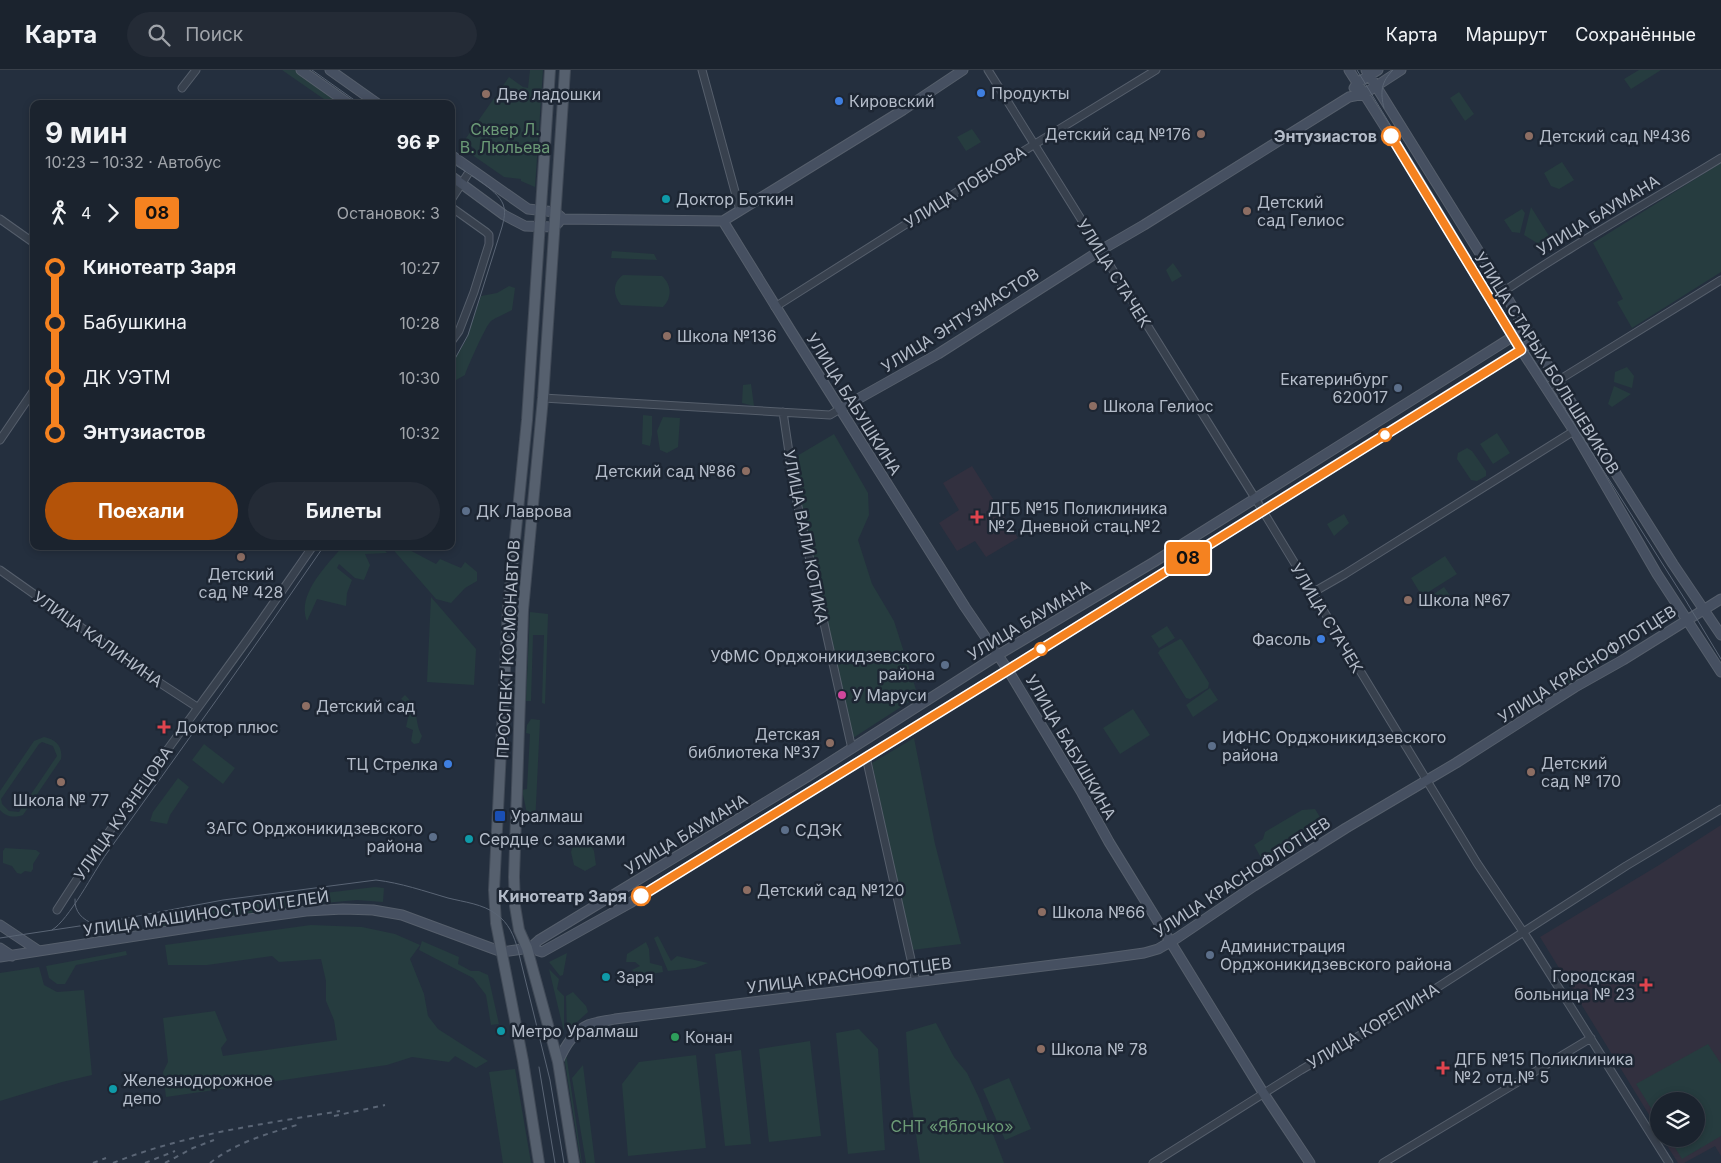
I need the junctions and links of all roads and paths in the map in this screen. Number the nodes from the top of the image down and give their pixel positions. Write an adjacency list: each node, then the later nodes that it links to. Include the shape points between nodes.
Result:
1 (196, 70): 16 (street)
2 (301, 70): 19 (main road)
3 (330, 70): 20 (main road)
4 (550, 70): 30 (main road, ПРОСПЕКТ КОСМОНАВТОВ)
5 (565, 70): 31 (main road, ПРОСПЕКТ КОСМОНАВТОВ)
6 (702, 70): 29 (street)
7 (963, 70): 29 (main road)
8 (988, 70): 21 (street, УЛИЦА СТАЧЕК)
9 (1156, 70): 21 (street, УЛИЦА ЛОБКОВА)
10 (1349, 70): 14 (main road, УЛИЦА СТАРЫХ БОЛЬШЕВИКОВ)
11 (1378, 70): 13 (main road)
12 (1401, 70): 15 (main road)
13 (1368, 73): 14 (main road); 15 (main road, УЛИЦА СТАРЫХ БОЛЬШЕВИКОВ)
14 (1357, 83): 17 (main road, УЛИЦА СТАРЫХ БОЛЬШЕВИКОВ); 18 (main road)
15 (1376, 86): 17 (main road); 39 (main road, УЛИЦА СТАРЫХ БОЛЬШЕВИКОВ)
16 (182, 88)
17 (1364, 94): 18 (main road); 40 (main road, УЛИЦА СТАРЫХ БОЛЬШЕВИКОВ)
18 (1349, 97): 37 (main road, УЛИЦА ЭНТУЗИАСТОВ)
19 (343, 100)
20 (372, 100)
21 (1034, 144): 37 (street, УЛИЦА СТАЧЕК); 41 (street, УЛИЦА ЛОБКОВА)
22 (1721, 158): 39 (street, УЛИЦА БАУМАНА, via 1560,254)
23 (455, 159): 24 (main road)
24 (471, 169): 26 (street); 30 (main road, via 528,209)
25 (455, 179): 26 (main road)
26 (462, 184): 27 (street); 34 (main road, via 512,220 525,226)
27 (455, 194)
28 (455, 210): 43 (street, via 489,235 474,292)
29 (740, 210): 33 (main road)
30 (540, 211): 31 (main road); 34 (main road, ПРОСПЕКТ КОСМОНАВТОВ)
31 (559, 216): 33 (main road); 35 (main road, ПРОСПЕКТ КОСМОНАВТОВ)
32 (0, 219): 36 (street)
33 (723, 221): 41 (main road, УЛИЦА БАБУШКИНА)
34 (539, 227): 35 (main road); 80 (main road, ПРОСПЕКТ КОСМОНАВТОВ, via 527,420 508,609 494,890)
35 (554, 227): 50 (main road, ПРОСПЕКТ КОСМОНАВТОВ)
36 (30, 240)
37 (1101, 250): 51 (main road, УЛИЦА ЭНТУЗИАСТОВ, via 938,354); 56 (street, УЛИЦА СТАЧЕК)
38 (1721, 280): 47 (street)
39 (1504, 292): 40 (street, УЛИЦА БАУМАНА); 42 (main road, УЛИЦА СТАРЫХ БОЛЬШЕВИКОВ)
40 (1491, 300): 44 (main road, УЛИЦА СТАРЫХ БОЛЬШЕВИКОВ)
41 (775, 307): 51 (main road, УЛИЦА БАБУШКИНА)
42 (1525, 329): 44 (main road, УЛИЦА БАУМАНА); 45 (main road, УЛИЦА СТАРЫХ БОЛЬШЕВИКОВ)
43 (455, 336)
44 (1513, 337): 46 (main road, УЛИЦА СТАРЫХ БОЛЬШЕВИКОВ); 56 (main road, УЛИЦА БАУМАНА)
45 (1533, 342): 46 (main road, УЛИЦА БАУМАНА); 47 (main road, УЛИЦА СТАРЫХ БОЛЬШЕВИКОВ)
46 (1521, 350): 48 (main road, УЛИЦА СТАРЫХ БОЛЬШЕВИКОВ); 57 (main road, УЛИЦА БАУМАНА)
47 (1558, 380): 48 (street); 53 (main road, УЛИЦА СТАРЫХ БОЛЬШЕВИКОВ)
48 (1546, 388): 54 (main road, УЛИЦА СТАРЫХ БОЛЬШЕВИКОВ)
49 (30, 396): 55 (street)
50 (543, 398): 52 (street, УЛИЦА ЭНТУЗИАСТОВ); 78 (main road, ПРОСПЕКТ КОСМОНАВТОВ, via 523,610 514,835 515,906 519,930)
51 (840, 410): 52 (street, УЛИЦА ЭНТУЗИАСТОВ, via 830,415); 65 (main road, УЛИЦА БАБУШКИНА)
52 (783, 412): 69 (street, УЛИЦА ВАЛИ КОТИКА, via 795,493)
53 (1586, 424): 54 (street); 62 (main road, УЛИЦА СТАРЫХ БОЛЬШЕВИКОВ)
54 (1574, 432): 60 (street); 63 (main road, УЛИЦА СТАРЫХ БОЛЬШЕВИКОВ)
55 (0, 440)
56 (1254, 498): 57 (street, УЛИЦА СТАЧЕК); 65 (main road, УЛИЦА БАУМАНА)
57 (1262, 510): 60 (street, УЛИЦА СТАЧЕК); 66 (main road, УЛИЦА БАУМАНА)
58 (310, 550): 68 (street, УЛИЦА КУЗНЕЦОВА)
59 (0, 570): 68 (street, УЛИЦА КАЛИНИНА)
60 (1312, 593): 71 (street, УЛИЦА СТАЧЕК)
61 (1721, 599): 62 (main road, УЛИЦА КРАСНОФЛОТЦЕВ)
62 (1701, 612): 63 (main road, УЛИЦА КРАСНОФЛОТЦЕВ); 64 (main road, УЛИЦА СТАРЫХ БОЛЬШЕВИКОВ)
63 (1687, 620): 67 (main road, УЛИЦА СТАРЫХ БОЛЬШЕВИКОВ); 71 (main road, УЛИЦА КРАСНОФЛОТЦЕВ)
64 (1721, 635)
65 (998, 655): 66 (main road, УЛИЦА БАБУШКИНА); 69 (main road, УЛИЦА БАУМАНА)
66 (1008, 670): 70 (main road, УЛИЦА БАУМАНА); 76 (main road, УЛИЦА БАБУШКИНА)
67 (1721, 672)
68 (197, 707): 73 (street, УЛИЦА КУЗНЕЦОВА)
69 (852, 749): 78 (main road, УЛИЦА БАУМАНА)
70 (866, 758): 78 (main road, УЛИЦА БАУМАНА, via 564,941 542,952); 83 (street)
71 (1427, 780): 75 (street, УЛИЦА СТАЧЕК); 76 (main road, УЛИЦА КРАСНОФЛОТЦЕВ, via 1254,886)
72 (1721, 809): 75 (street, УЛИЦА КОРЕПИНА)
73 (56, 910)
74 (0, 925): 79 (main road)
75 (1523, 932): 84 (street, УЛИЦА СТАЧЕК); 86 (street, УЛИЦА КОРЕПИНА)
76 (1171, 942): 83 (main road, УЛИЦА КРАСНОФЛОТЦЕВ, via 1144,953); 86 (main road, УЛИЦА БАБУШКИНА)
77 (0, 948): 81 (main road)
78 (528, 948): 80 (main road, УЛИЦА МАШИНОСТРОИТЕЛЕЙ); 85 (main road, ПРОСПЕКТ КОСМОНАВТОВ)
79 (39, 951): 80 (main road, УЛИЦА МАШИНОСТРОИТЕЛЕЙ, via 220,923 344,909 402,915); 81 (main road, УЛИЦА МАШИНОСТРОИТЕЛЕЙ)
80 (502, 952): 87 (main road, ПРОСПЕКТ КОСМОНАВТОВ)
81 (12, 956): 82 (main road, УЛИЦА МАШИНОСТРОИТЕЛЕЙ)
82 (0, 958)
83 (916, 982): 85 (main road, УЛИЦА КРАСНОФЛОТЦЕВ, via 629,1016 587,1025 565,1046)
84 (1591, 1038): 91 (street); 92 (street, УЛИЦА СТАЧЕК)
85 (558, 1062): 88 (main road, ПРОСПЕКТ КОСМОНАВТОВ)
86 (1264, 1094): 89 (street, УЛИЦА КОРЕПИНА); 90 (main road, УЛИЦА БАБУШКИНА)
87 (538, 1163)
88 (574, 1163)
89 (1153, 1163)
90 (1310, 1163)
91 (1383, 1163)
92 (1669, 1163)

